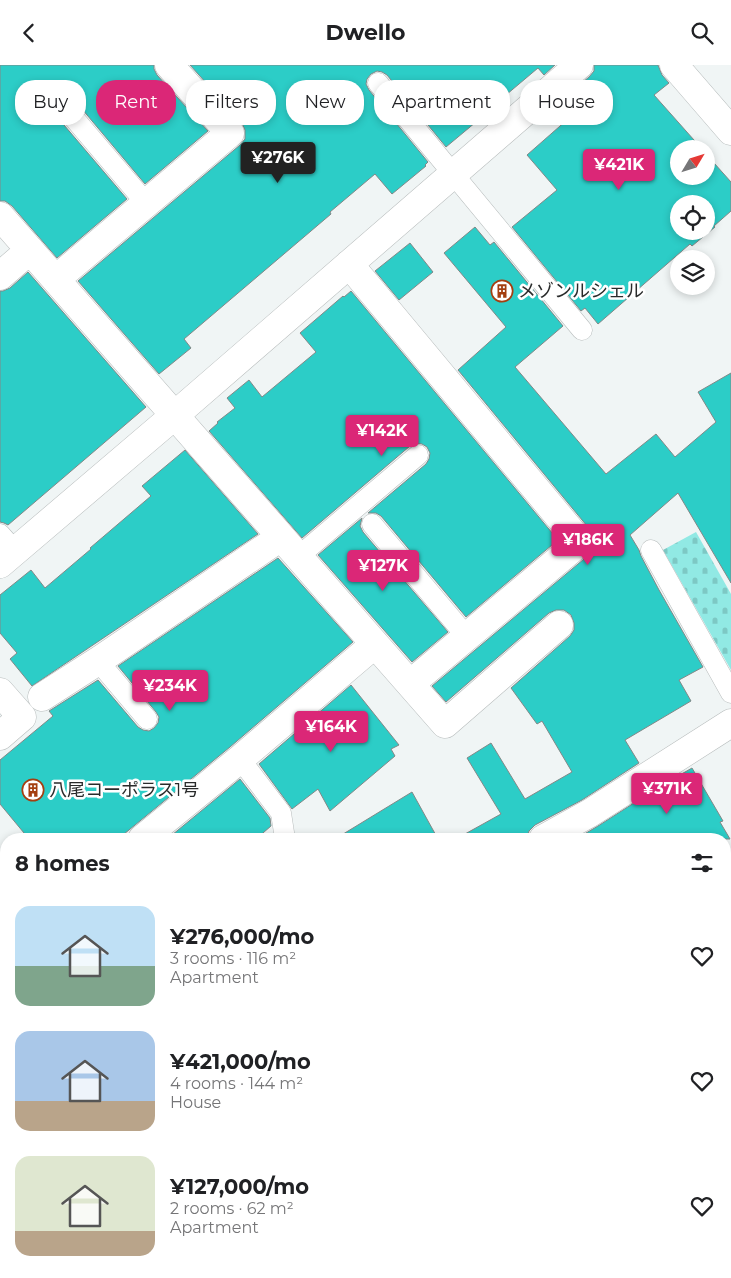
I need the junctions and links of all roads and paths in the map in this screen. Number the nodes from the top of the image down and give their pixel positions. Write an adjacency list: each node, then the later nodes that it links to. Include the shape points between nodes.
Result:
1 (169, 65): 8 (street, via 230,133)
2 (579, 65): 7 (street)
3 (674, 65): 6 (street)
4 (80, 125): 8 (lane)
5 (412, 125): 7 (lane)
6 (731, 131)
7 (452, 175): 11 (street); 14 (lane)
8 (146, 203): 13 (street)
9 (0, 216): 10 (street)
10 (30, 250): 12 (street); 13 (street)
11 (349, 264): 15 (street); 22 (street, via 580,542)
12 (0, 276)
13 (56, 279): 15 (street)
14 (582, 330)
15 (175, 415): 18 (street); 19 (street)
16 (418, 455): 18 (lane)
17 (372, 525): 22 (lane)
18 (290, 547): 23 (street); 24 (street)
19 (5, 550)
20 (651, 550): 27 (lane)
21 (559, 625): 25 (street, via 445,724)
22 (467, 637): 25 (street)
23 (375, 644): 25 (street); 32 (street)
24 (98, 661): 28 (street); 29 (lane)
25 (410, 684)
26 (0, 692): 31 (street, via 22,717)
27 (731, 693)
28 (42, 697)
29 (147, 719)
30 (731, 723): 35 (street)
31 (0, 736)
32 (240, 759): 33 (street); 34 (lane, via 281,813)
33 (149, 833)
34 (284, 833)
35 (554, 833)

